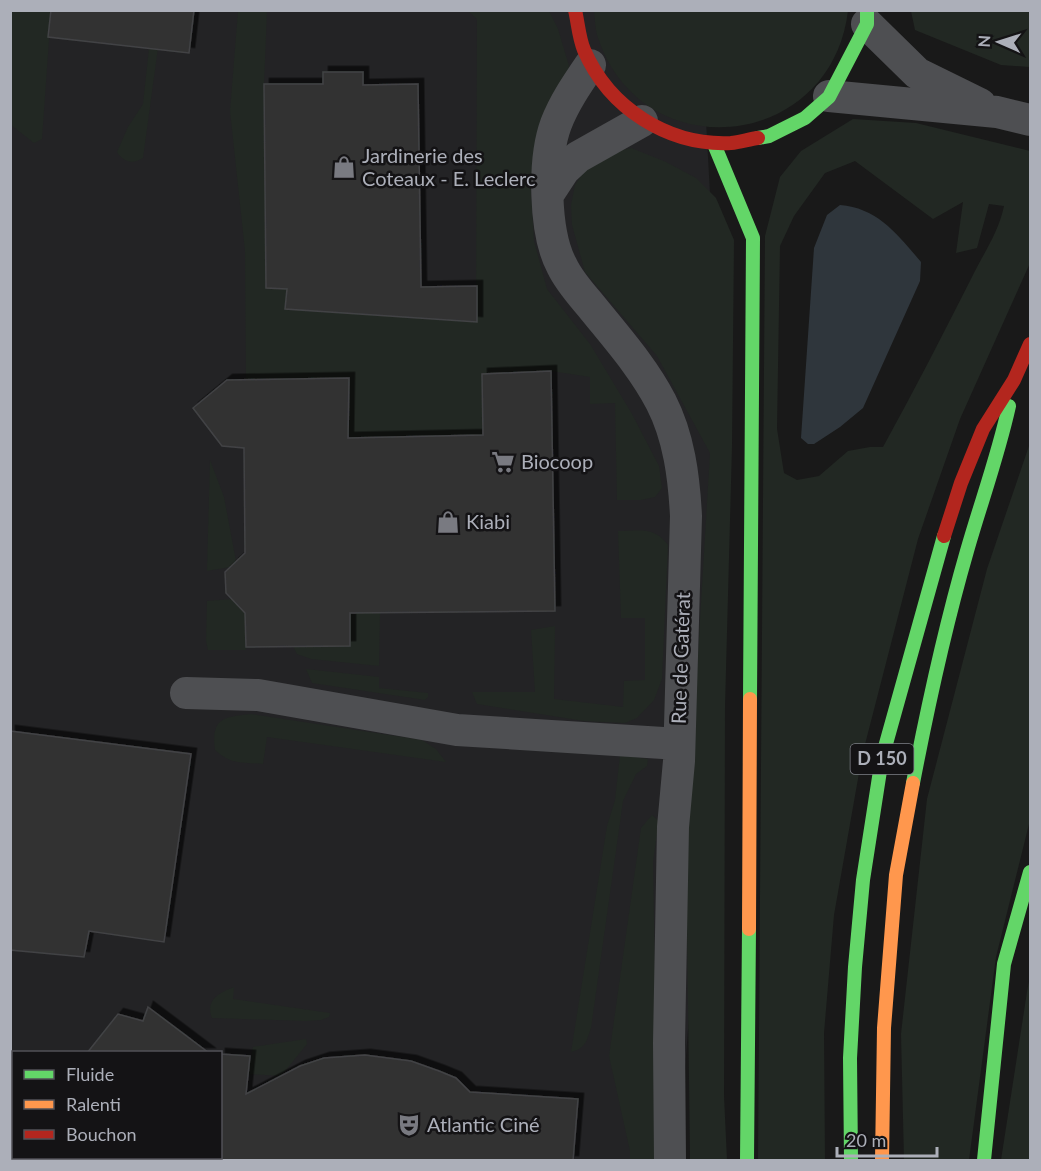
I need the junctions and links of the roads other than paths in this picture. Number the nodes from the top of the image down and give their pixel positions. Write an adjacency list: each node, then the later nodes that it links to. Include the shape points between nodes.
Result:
1 (574, 10): 3 (main road, via 576,28)
2 (867, 17): 4 (main road); 5 (street, via 917,73)
3 (590, 65): 7 (main road, via 612,96); 9 (street, Rue de Gatérat, via 556,124 550,145)
4 (829, 96): 5 (street); 8 (main road, via 805,118 777,133 746,142)
5 (997, 112): 6 (street)
6 (1030, 120)
7 (642, 121): 8 (main road, via 676,137); 9 (street, via 578,157)
8 (714, 144): 16 (main road, via 753,238)
9 (549, 194): 13 (street, Rue de Gatérat, via 548,220 561,266 635,361 661,402 675,438 684,480 686,516)
10 (1030, 344): 11 (main road, D 150)
11 (1014, 380): 17 (main road, D 150, via 983,429 960,483 882,758 863,880 855,967 850,1058); 18 (main road, D 150, via 998,454 967,551 940,656 896,875 884,1028)
12 (186, 693): 13 (street, via 258,695 457,730)
13 (679, 744): 15 (street, Rue de Gatérat, via 673,839)
14 (1030, 872): 19 (main road, via 1004,964)
15 (670, 1161)
16 (747, 1161)
17 (851, 1161)
18 (882, 1161)
19 (984, 1161)

